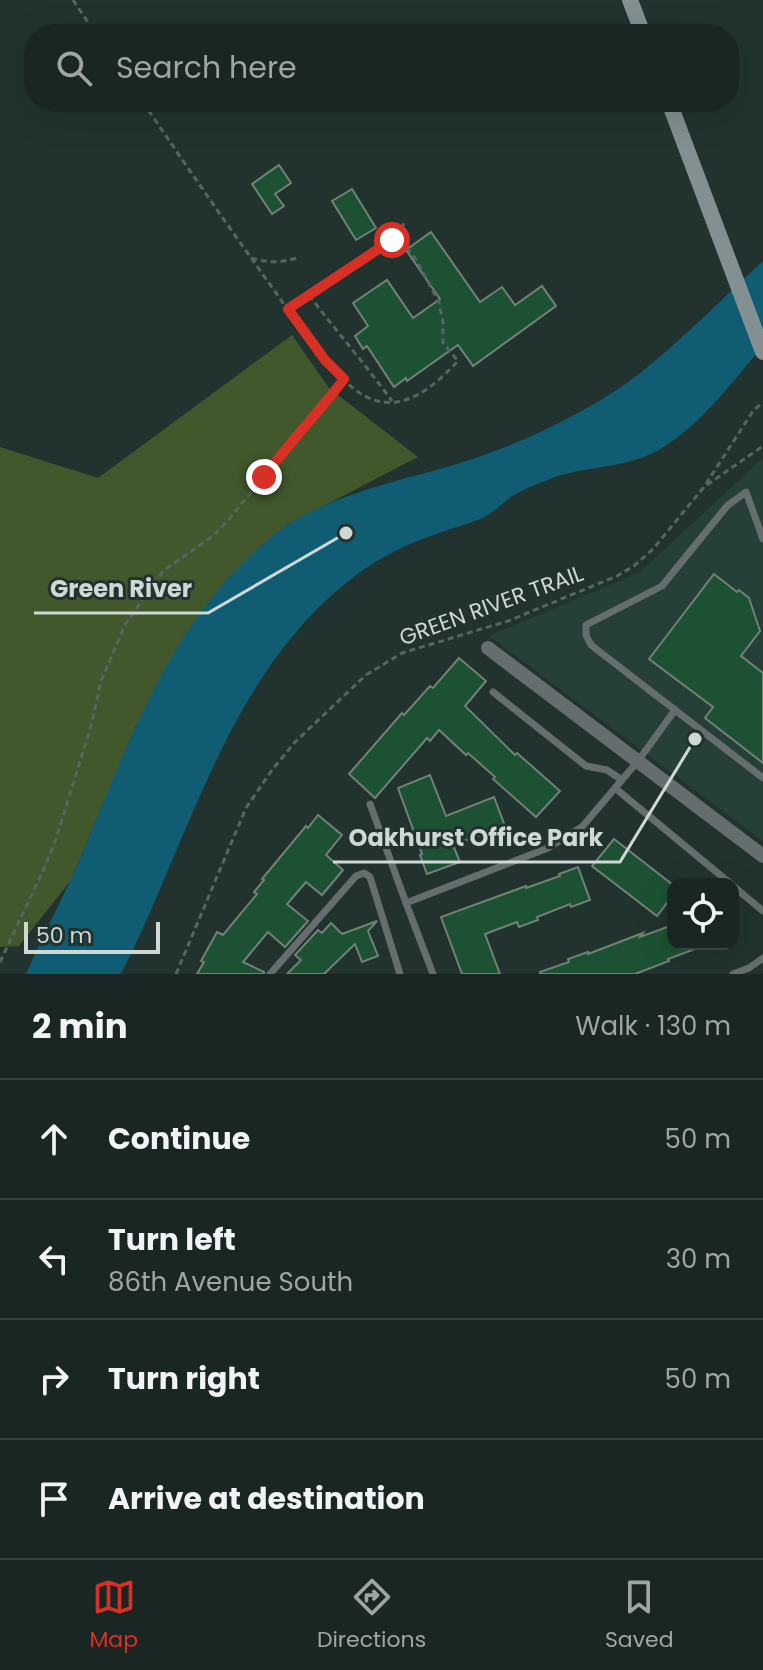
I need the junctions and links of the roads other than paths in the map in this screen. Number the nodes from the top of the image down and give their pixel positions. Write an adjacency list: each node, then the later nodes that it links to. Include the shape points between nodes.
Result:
1 (630, 0): 2 (main road)
2 (639, 24)
3 (673, 112): 4 (main road)
4 (763, 352)
5 (763, 539): 8 (lane, via 746,492 727,506 662,586 586,625 591,645)
6 (488, 648): 9 (street)
7 (493, 692): 11 (lane, via 586,766)
8 (675, 710): 9 (lane); 10 (lane)
9 (638, 761): 11 (lane); 14 (street)
10 (763, 778)
11 (622, 780): 12 (lane)
12 (615, 788): 15 (lane); 17 (lane, via 582,827 558,843)
13 (370, 804): 17 (lane)
14 (763, 856)
15 (724, 878)
16 (739, 891): 18 (lane)
17 (406, 903): 22 (lane)
18 (763, 911)
19 (763, 958): 23 (lane)
20 (270, 974): 21 (lane, via 364,873 370,877)
21 (400, 974)
22 (433, 974)
23 (733, 974)

